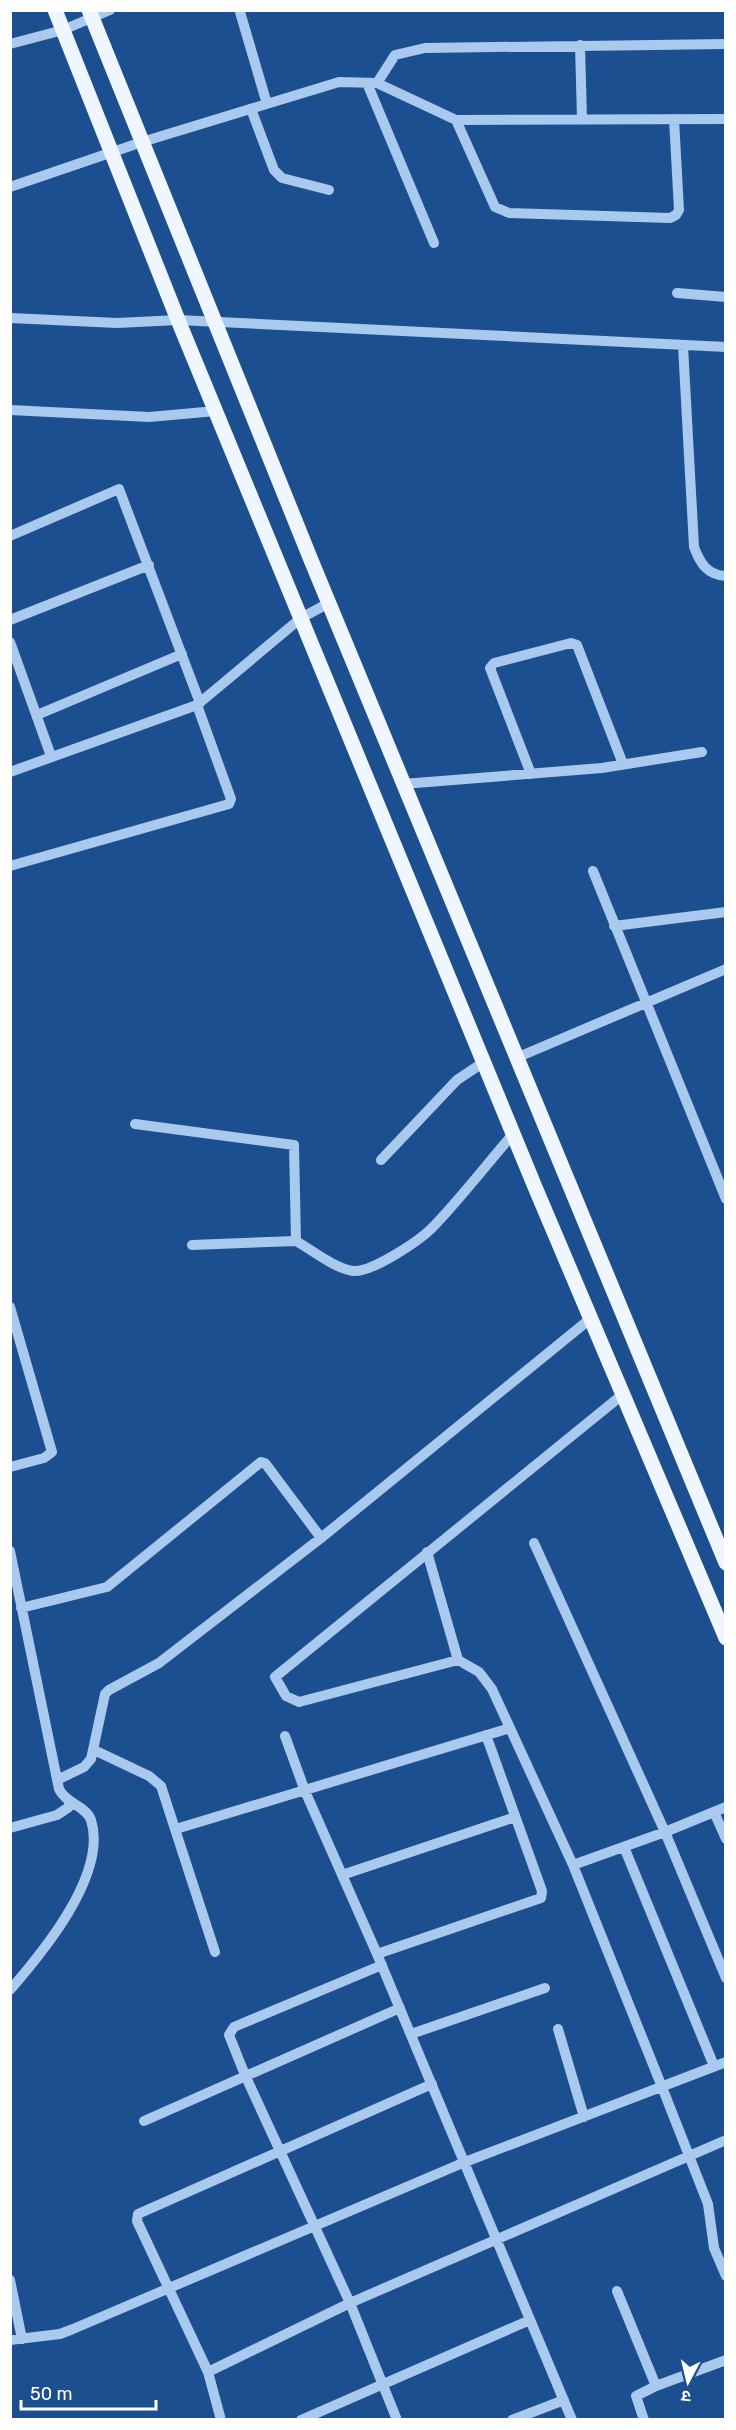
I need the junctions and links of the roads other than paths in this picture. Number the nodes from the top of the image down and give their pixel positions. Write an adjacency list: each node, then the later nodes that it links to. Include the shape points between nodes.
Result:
1 (55, 10): 5 (main road)
2 (111, 10): 4 (street)
3 (240, 12): 10 (street)
4 (91, 14): 5 (street); 16 (main road)
5 (63, 30): 6 (street); 17 (main road)
6 (10, 44)
7 (726, 44): 8 (street)
8 (580, 45): 9 (street, via 407,50 395,55); 12 (street)
9 (372, 83): 10 (street, via 339,82); 15 (street); 20 (street)
10 (267, 104): 11 (street)
11 (251, 109): 16 (street); 19 (street, via 274,170 282,178)
12 (582, 119): 13 (street); 15 (street)
13 (674, 119): 14 (street); 15 (street, via 679,210 670,218 501,210 495,207)
14 (726, 119)
15 (456, 120)
16 (142, 142): 17 (street); 25 (main road)
17 (111, 153): 18 (street); 24 (main road)
18 (10, 187)
19 (328, 190)
20 (434, 243)
21 (677, 293): 22 (street)
22 (726, 297)
23 (10, 318): 24 (street, via 117,323)
24 (178, 320): 25 (street); 29 (main road)
25 (215, 322): 26 (street); 33 (main road)
26 (683, 346): 27 (street); 32 (street, via 694,547 707,570)
27 (726, 347)
28 (10, 410): 29 (street, via 149,417)
29 (216, 411): 34 (main road)
30 (10, 536): 31 (street, via 119,489)
31 (148, 565): 35 (street); 37 (street)
32 (726, 576)
33 (329, 603): 34 (street); 45 (main road)
34 (301, 618): 38 (street); 53 (main road)
35 (10, 620)
36 (10, 642): 39 (street)
37 (182, 654): 38 (street); 39 (street)
38 (198, 704): 41 (street); 46 (street, via 231,799 226,806)
39 (37, 715): 41 (street)
40 (702, 752): 42 (street)
41 (51, 756): 43 (street)
42 (623, 764): 44 (street); 44 (street, via 577,645 571,643 491,665)
43 (10, 771)
44 (531, 774): 45 (street)
45 (403, 784): 52 (main road)
46 (10, 866)
47 (593, 872): 49 (street)
48 (726, 912): 49 (street)
49 (614, 926): 51 (street)
50 (726, 969): 51 (street)
51 (645, 1004): 52 (street); 57 (street)
52 (516, 1058): 68 (main road)
53 (484, 1062): 55 (main road); 56 (street, via 457,1080)
54 (135, 1124): 58 (street, via 294,1145)
55 (513, 1134): 58 (street, via 430,1230 392,1256 363,1270 345,1269); 61 (main road)
56 (381, 1160)
57 (726, 1200)
58 (296, 1241): 59 (street)
59 (192, 1245)
60 (10, 1307): 63 (street, via 52,1452)
61 (591, 1319): 62 (main road); 64 (street)
62 (622, 1395): 67 (street); 70 (main road)
63 (10, 1467)
64 (321, 1538): 69 (street, via 261,1462 107,1587); 75 (street, via 159,1663 109,1690)
65 (534, 1543): 84 (street)
66 (10, 1551): 69 (street)
67 (427, 1552): 71 (street); 71 (street, via 278,1672 276,1682 286,1696 299,1702)
68 (726, 1563)
69 (21, 1608): 76 (street)
70 (726, 1638)
71 (458, 1660): 72 (street, via 478,1672 492,1689)
72 (510, 1728): 73 (street); 87 (street)
73 (486, 1735): 77 (street); 81 (street)
74 (285, 1736): 77 (street)
75 (94, 1750): 76 (street, via 84,1767); 83 (street, via 156,1781 165,1793)
76 (57, 1780): 78 (street, via 62,1796)
77 (305, 1791): 83 (street); 88 (street)
78 (69, 1801): 82 (street, via 69,1807 57,1815); 93 (street, via 91,1821 92,1859 58,1930)
79 (726, 1807): 80 (street)
80 (714, 1812): 84 (street); 85 (street)
81 (515, 1817): 88 (street); 90 (street, via 542,1891 541,1898)
82 (10, 1828)
83 (176, 1829): 89 (street)
84 (665, 1832): 86 (street); 91 (street)
85 (726, 1839)
86 (624, 1847): 87 (street); 98 (street)
87 (573, 1865): 101 (street)
88 (342, 1875): 90 (street)
89 (215, 1952)
90 (380, 1959): 94 (street); 99 (street, via 234,2027 230,2041)
91 (726, 1978)
92 (544, 1988): 96 (street)
93 (10, 1990)
94 (400, 2008): 96 (street); 99 (street)
95 (558, 2029): 102 (street)
96 (411, 2034): 100 (street)
97 (726, 2062): 98 (street)
98 (714, 2066): 101 (street)
99 (245, 2075): 103 (street); 105 (street)
100 (432, 2084): 105 (street); 107 (street)
101 (662, 2087): 102 (street); 106 (street)
102 (584, 2116): 107 (street)
103 (144, 2121)
104 (726, 2140): 106 (street)
105 (281, 2151): 108 (street); 112 (street, via 138,2214 137,2221)
106 (688, 2157): 109 (street); 110 (street, via 708,2204 714,2248)
107 (465, 2162): 108 (street); 109 (street)
108 (315, 2225): 112 (street); 114 (street)
109 (496, 2239): 114 (street); 115 (street)
110 (726, 2276)
111 (10, 2280): 116 (street)
112 (168, 2289): 116 (street, via 60,2334); 118 (street)
113 (617, 2291): 120 (street)
114 (350, 2303): 118 (street); 119 (street)
115 (530, 2320): 119 (street); 121 (street)
116 (16, 2339)
117 (726, 2360): 120 (street)
118 (208, 2372): 122 (street)
119 (382, 2382): 123 (street); 124 (street)
120 (656, 2386): 127 (street, via 636,2396)
121 (564, 2400): 125 (street); 126 (street)
122 (221, 2420)
123 (301, 2420)
124 (398, 2420)
125 (512, 2420)
126 (572, 2420)
127 (644, 2420)

